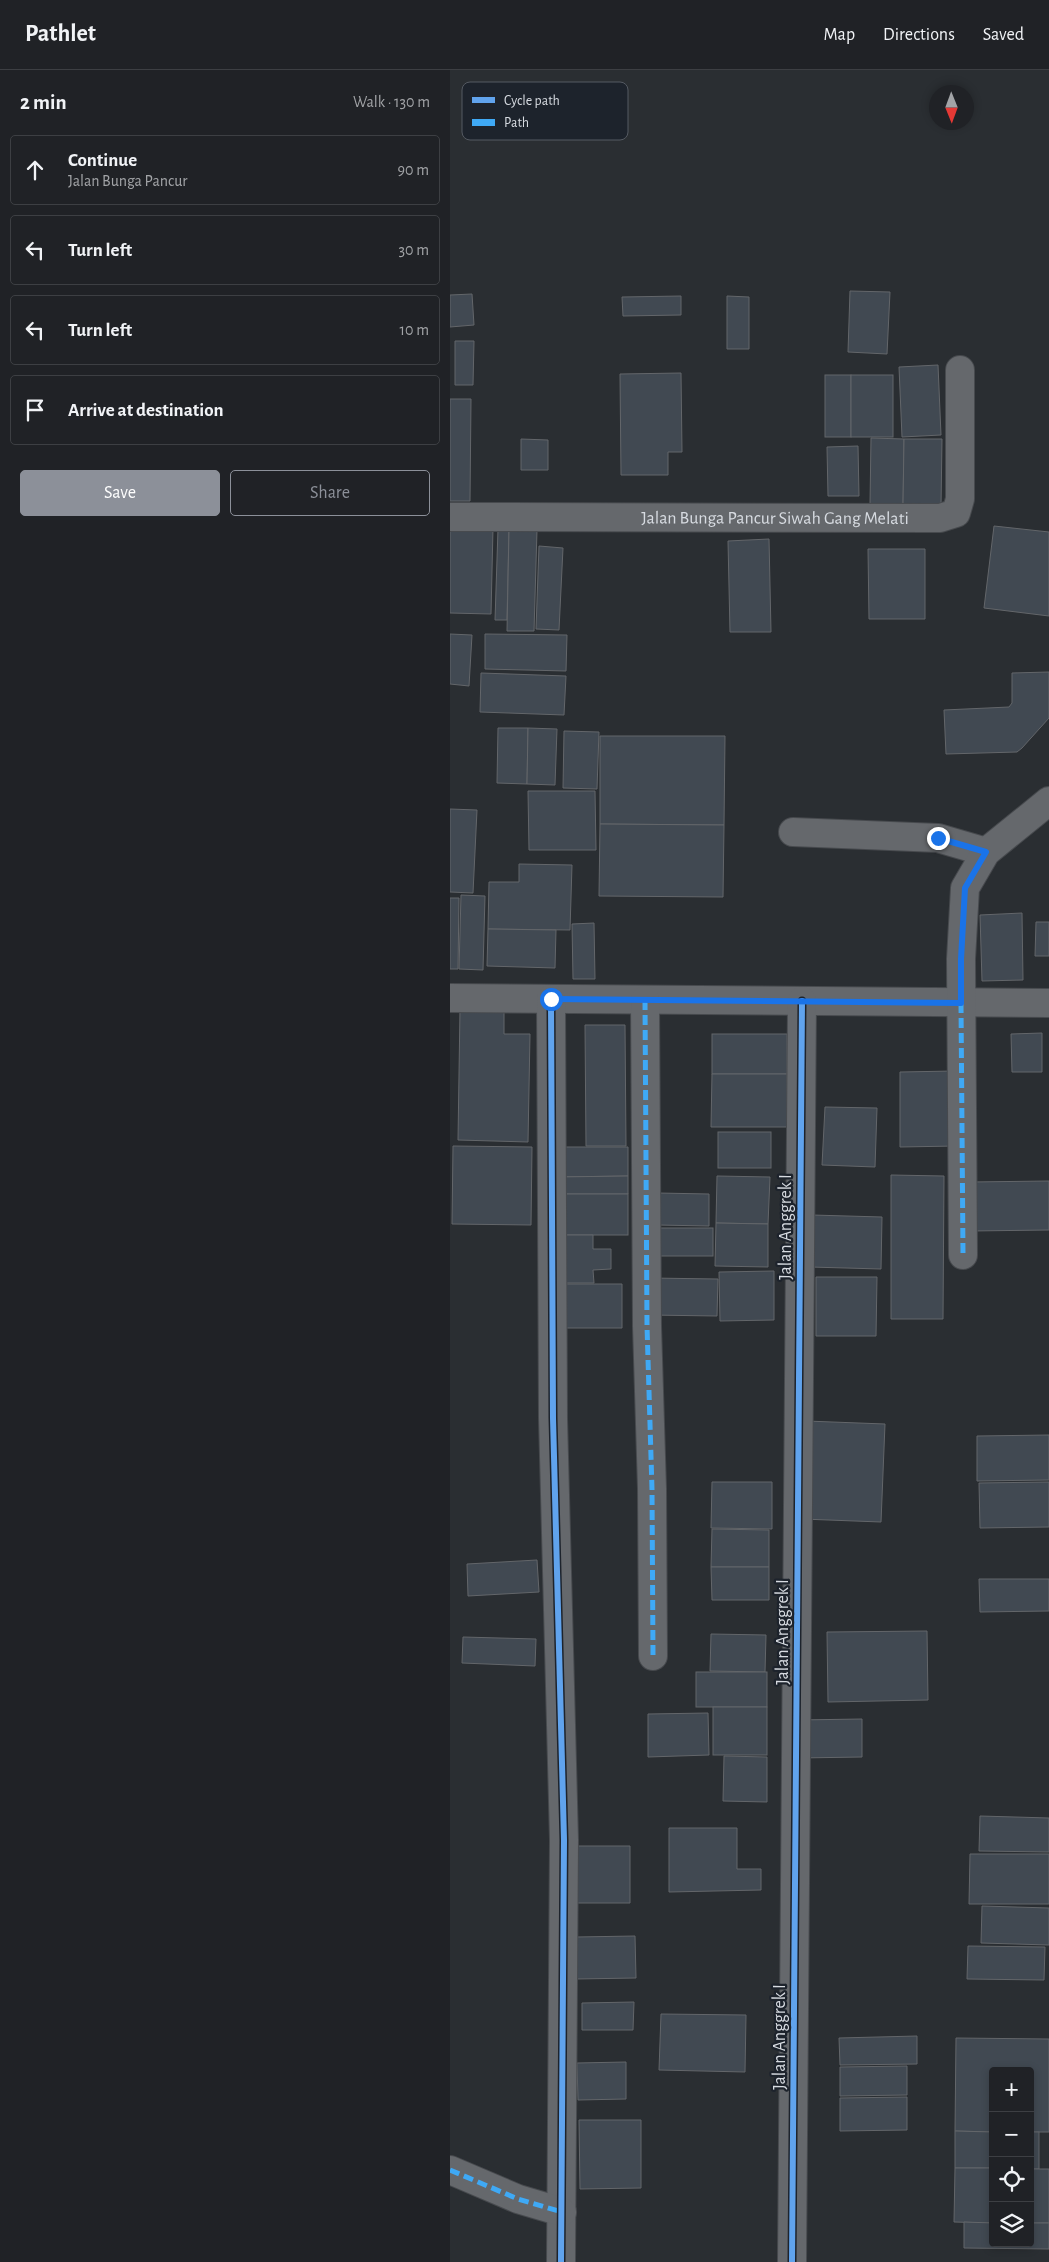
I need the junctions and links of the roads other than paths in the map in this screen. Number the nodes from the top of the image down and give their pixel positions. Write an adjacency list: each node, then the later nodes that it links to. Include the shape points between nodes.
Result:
1 (960, 370): 2 (street, Jalan Bunga Pancur Siwah Gang Melati, via 960,499 956,513 948,516)
2 (450, 517)
3 (1049, 801): 5 (street)
4 (793, 832): 5 (street, via 938,838)
5 (986, 852): 10 (street, via 965,888)
6 (450, 998): 7 (street)
7 (551, 999): 8 (street); 15 (street, via 553,1418 564,1840)
8 (645, 1000): 9 (street); 13 (street)
9 (802, 1001): 10 (street); 17 (street, Jalan Anggrek I)
10 (961, 1003): 11 (street); 12 (street)
11 (1049, 1003)
12 (963, 1254)
13 (653, 1656)
14 (450, 2170): 15 (street, via 518,2199)
15 (562, 2212): 16 (street)
16 (561, 2262)
17 (792, 2262)

